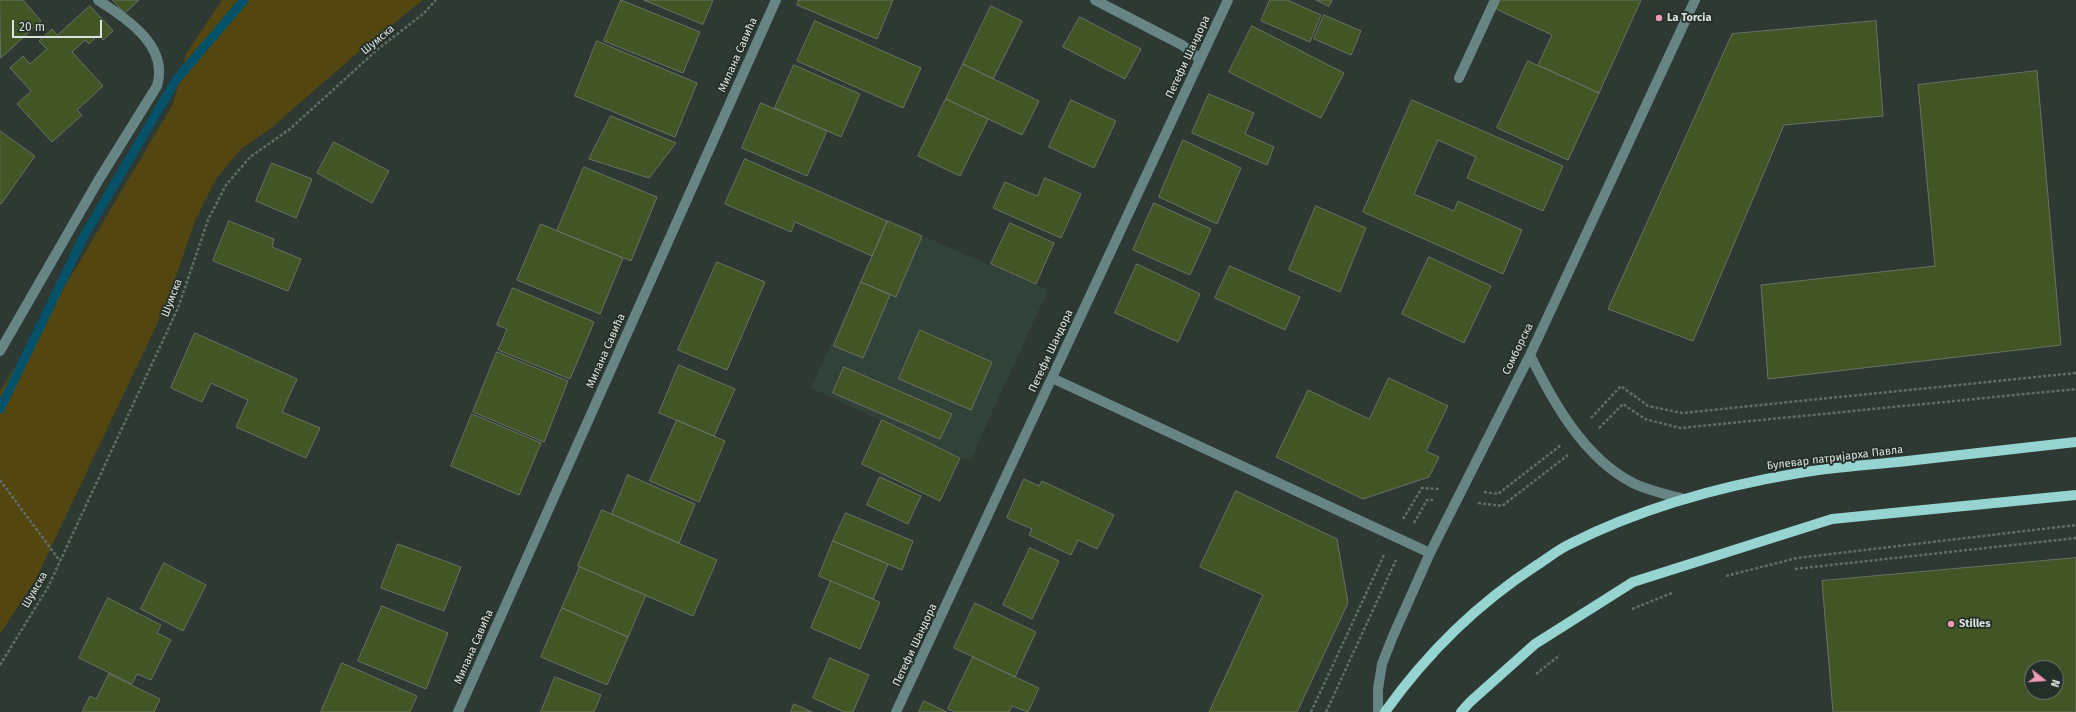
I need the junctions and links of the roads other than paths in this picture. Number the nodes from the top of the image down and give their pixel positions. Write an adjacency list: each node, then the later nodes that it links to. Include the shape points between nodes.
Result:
1 (98, 0): 9 (street, via 135,28 152,45 160,66 159,79)
2 (776, 0): 16 (street, Милана Савића)
3 (1095, 0): 7 (street, via 1182,45)
4 (1228, 0): 7 (street, Петефи Шандора)
5 (1495, 0): 8 (street)
6 (1695, 0): 10 (street, Сомборска)
7 (1200, 59): 11 (street, Петефи Шандора)
8 (1459, 78)
9 (0, 351)
10 (1530, 355): 14 (street, via 1540,376 1583,444 1612,470 1633,483); 15 (street, Сомборска)
11 (1052, 378): 15 (street); 17 (street, Петефи Шандора)
12 (2076, 442): 14 (main road, Булевар патријарха Павла, via 1801,473 1744,483)
13 (2076, 495): 20 (main road, via 1832,519 1633,582 1535,644)
14 (1685, 499): 19 (main road, Булевар патријарха Павла, via 1604,528 1568,544 1519,577 1469,616 1435,650)
15 (1430, 553): 18 (street, Сомборска, via 1382,664)
16 (458, 712)
17 (896, 712)
18 (1378, 712)
19 (1386, 712)
20 (1461, 712)

